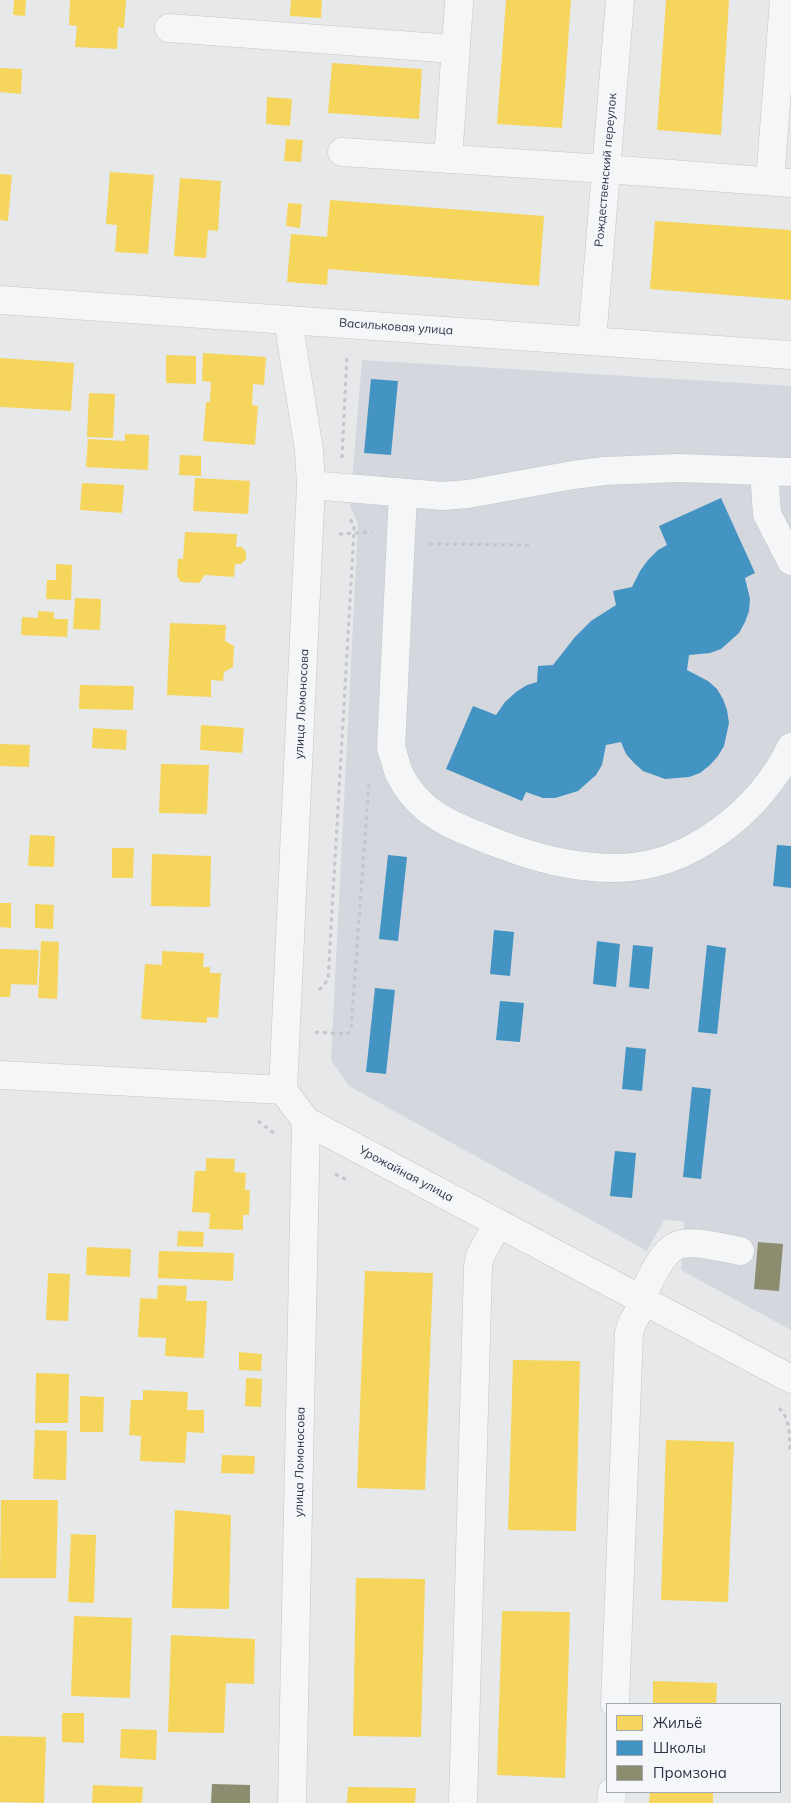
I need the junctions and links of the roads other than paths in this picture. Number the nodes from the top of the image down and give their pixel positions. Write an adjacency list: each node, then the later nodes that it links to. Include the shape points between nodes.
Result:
1 (620, 0): 8 (street, Рождественский переулок)
2 (784, 0): 9 (street)
3 (459, 3): 5 (street)
4 (168, 28): 5 (street)
5 (454, 49): 7 (street)
6 (342, 152): 7 (street)
7 (448, 159): 8 (street)
8 (606, 169): 9 (street); 12 (street, Рождественский переулок)
9 (781, 182)
10 (0, 300): 11 (street, Васильковая улица)
11 (288, 320): 12 (street, Васильковая улица); 16 (street, улица Ломоносова)
12 (592, 341): 13 (street, Васильковая улица)
13 (791, 355)
14 (764, 471): 15 (street); 17 (street, via 678,468 605,471 468,494 443,496); 18 (street, via 768,514)
15 (791, 472)
16 (311, 485): 17 (street); 21 (street, улица Ломоносова)
17 (403, 492): 19 (street, via 391,748 399,773 413,796 430,812 451,825 554,862 585,867 645,865 673,857 737,819 782,766)
18 (791, 561)
19 (791, 747)
20 (0, 1074): 21 (street)
21 (283, 1090): 22 (street, Урожайная улица)
22 (306, 1121): 23 (street, Урожайная улица); 28 (street, улица Ломоносова)
23 (498, 1223): 25 (street, Урожайная улица); 29 (street, via 480,1256 478,1268)
24 (740, 1251): 25 (street, via 691,1244 676,1246 664,1256)
25 (643, 1300): 26 (street, Урожайная улица); 27 (street, via 629,1333)
26 (791, 1380)
27 (615, 1703)
28 (292, 1803)
29 (462, 1803)

